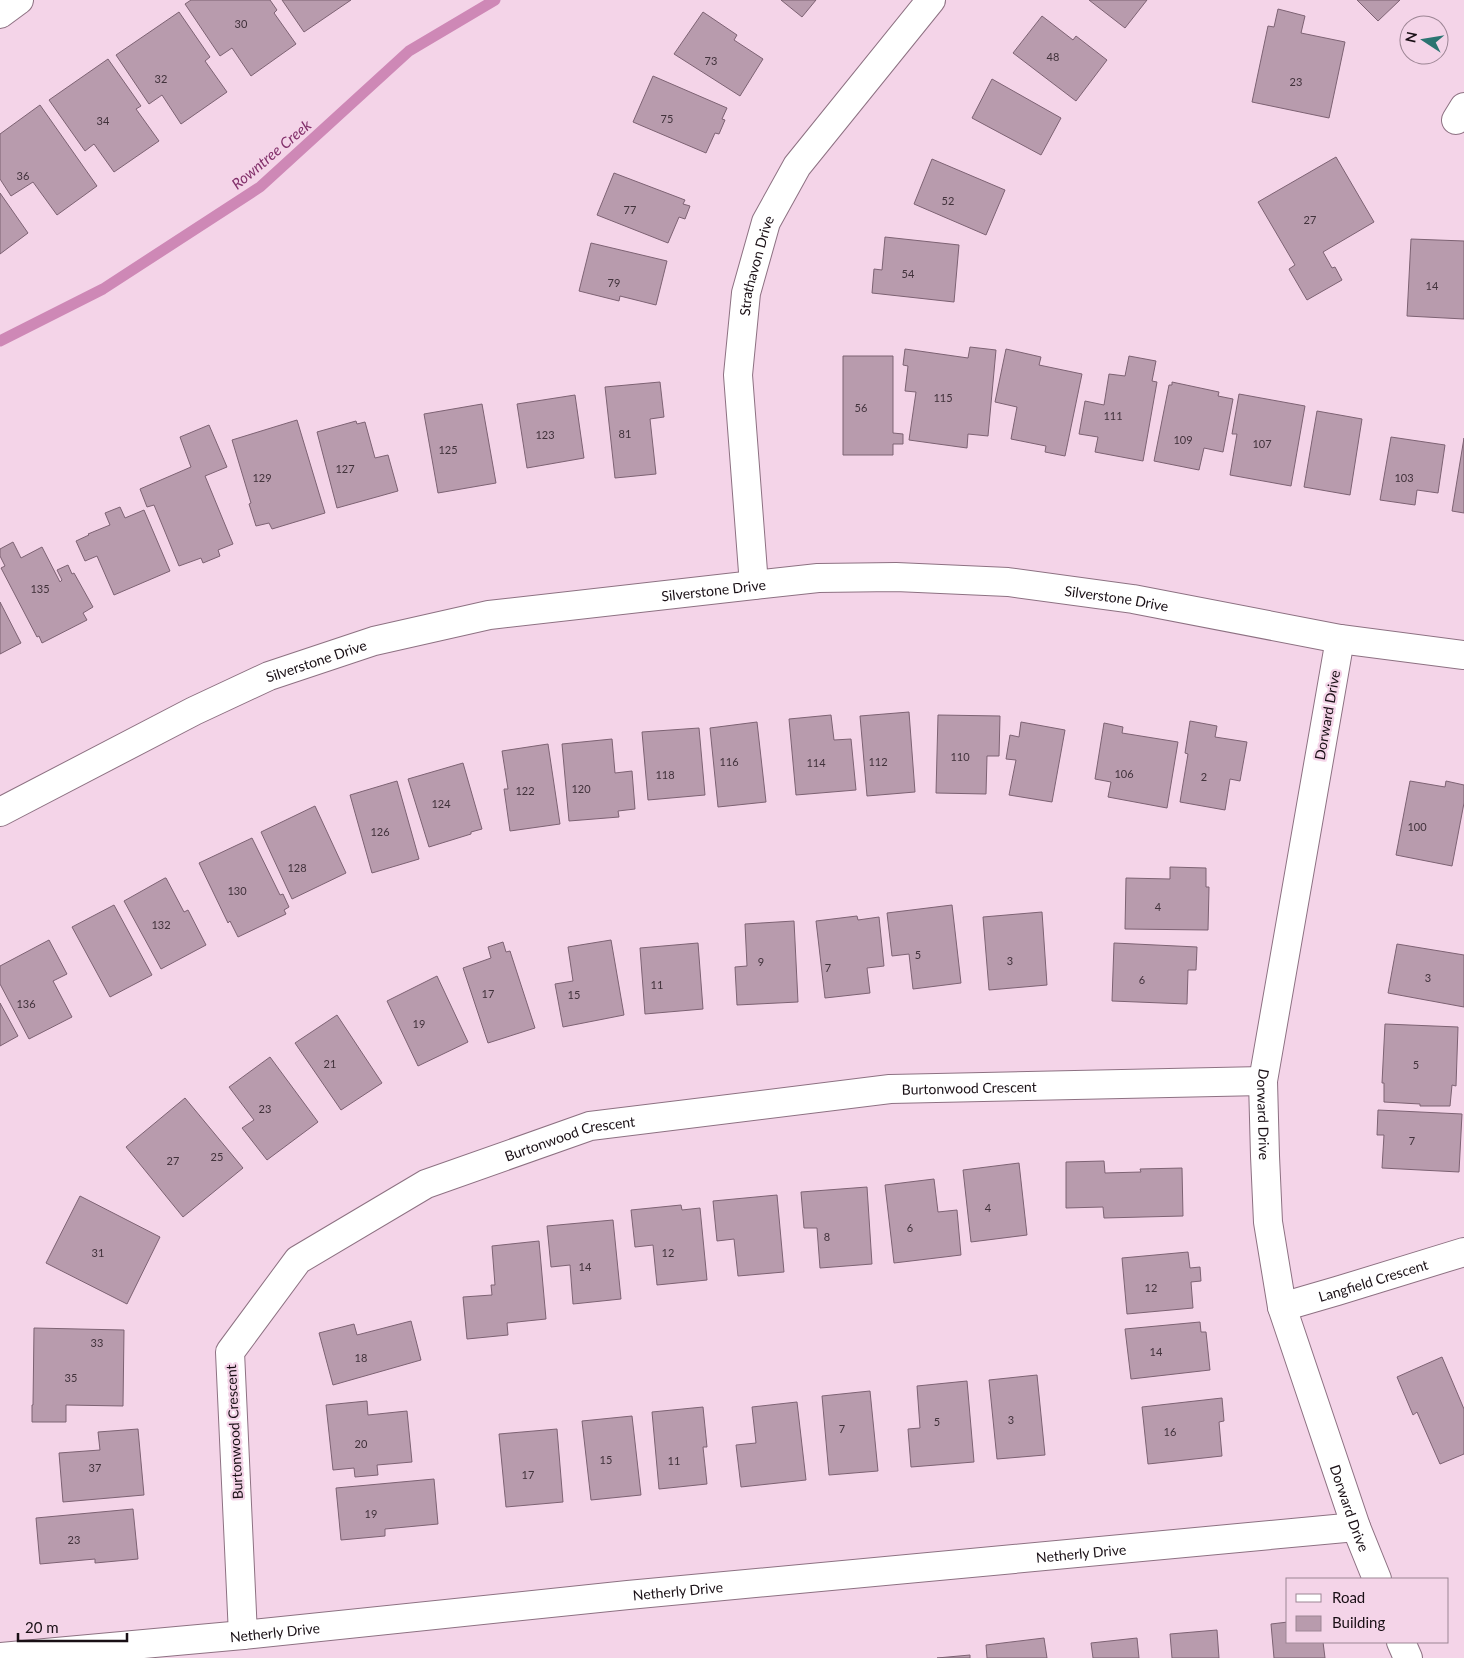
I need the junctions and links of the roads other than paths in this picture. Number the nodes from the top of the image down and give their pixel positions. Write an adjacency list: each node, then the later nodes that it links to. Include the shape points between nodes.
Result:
1 (19, 0): 3 (street)
2 (931, 0): 4 (street, Strathavon Drive, via 797,166 766,222 746,293 738,375)
3 (0, 14)
4 (754, 585): 5 (street, Silverstone Drive, via 818,578 896,577 1008,582 1133,599); 7 (street, Silverstone Drive, via 489,615 374,641 269,676 194,711)
5 (1340, 639): 6 (street, Silverstone Drive); 8 (street, Dorward Drive)
6 (1464, 655)
7 (0, 812)
8 (1263, 1081): 10 (street, Dorward Drive, via 1268,1222); 13 (street, Burtonwood Crescent, via 890,1089 590,1126 426,1184 298,1260 230,1352)
9 (1464, 1252): 10 (street, Langfield Crescent)
10 (1282, 1307): 11 (street, Dorward Drive)
11 (1356, 1527): 12 (street, Dorward Drive); 13 (street, Netherly Drive, via 628,1594)
12 (1377, 1578)
13 (243, 1635): 15 (street, Netherly Drive)
14 (1401, 1643): 16 (street)
15 (0, 1657)
16 (1408, 1658)

